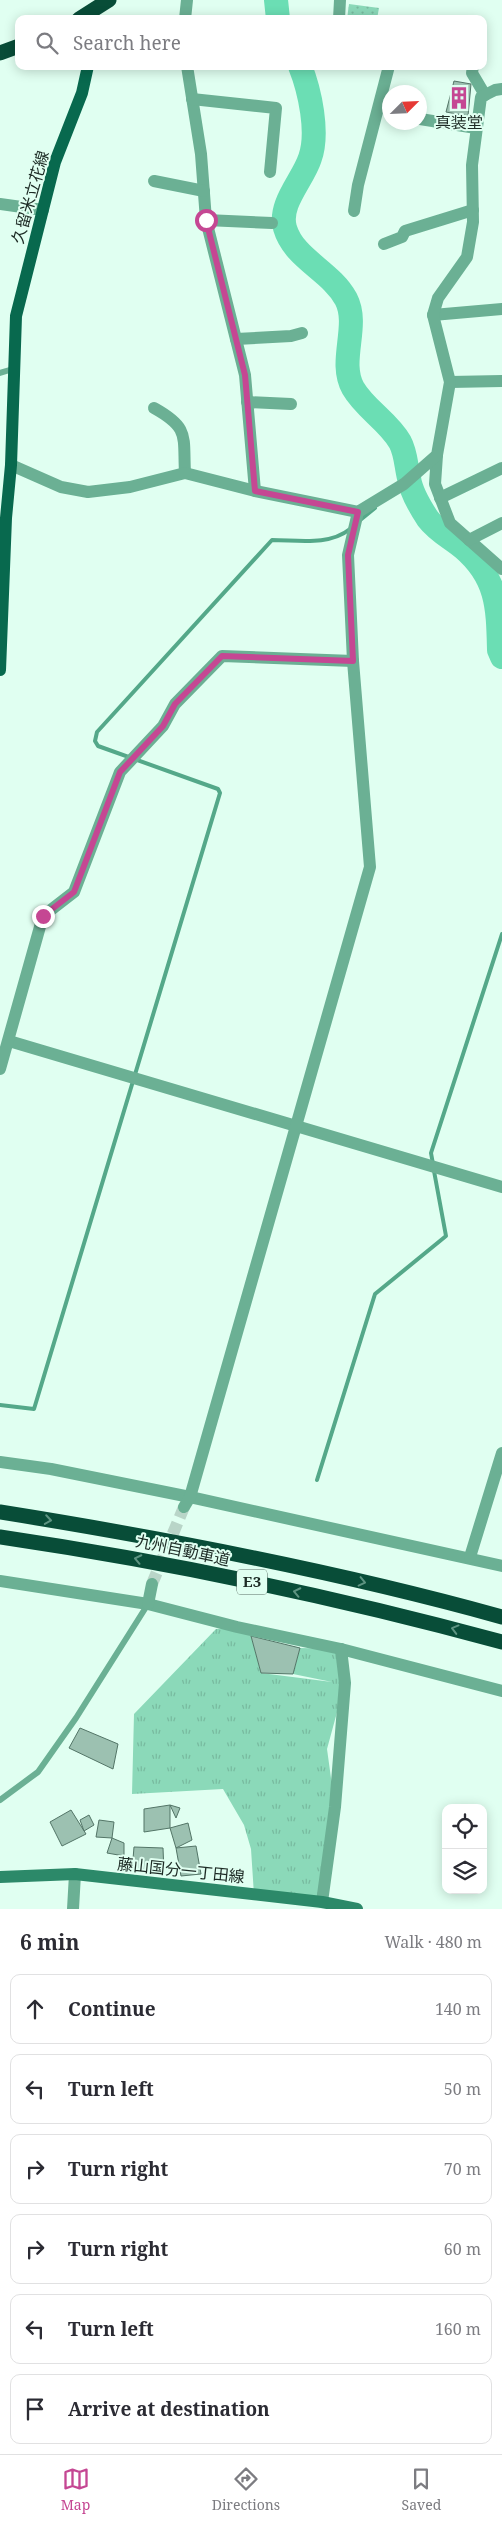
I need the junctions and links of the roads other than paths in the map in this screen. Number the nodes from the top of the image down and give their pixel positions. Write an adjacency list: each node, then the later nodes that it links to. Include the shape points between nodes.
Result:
1 (109, 0): 4 (highway)
2 (187, 0): 5 (street)
3 (340, 0): 6 (street)
4 (88, 15)
5 (185, 15)
6 (339, 15)
7 (15, 47): 8 (highway)
8 (0, 53)
9 (87, 70): 24 (main road, 久留米立花線, via 82,93 55,162)
10 (187, 70): 16 (street)
11 (388, 70): 13 (street)
12 (472, 70): 15 (street)
13 (387, 85)
14 (502, 89): 15 (street)
15 (485, 95): 19 (street, via 481,97)
16 (192, 99): 20 (street, via 276,108); 22 (street)
17 (382, 116): 26 (street, via 358,185)
18 (427, 120): 19 (street)
19 (476, 128): 25 (street, via 472,165)
20 (270, 172)
21 (154, 181): 22 (street)
22 (204, 191): 27 (street)
23 (0, 204): 24 (street)
24 (43, 210): 34 (main road, 久留米立花線, via 16,316)
25 (473, 210): 29 (street, via 405,231 402,237); 31 (street, via 467,257 438,298)
26 (354, 211)
27 (206, 220): 28 (street); 33 (street)
28 (272, 223)
29 (384, 244)
30 (502, 308): 31 (street)
31 (433, 315): 37 (street)
32 (302, 333): 33 (street)
33 (236, 339): 38 (street, via 245,375)
34 (13, 369): 35 (lane); 42 (main road, 久留米立花線)
35 (0, 373)
36 (502, 381): 37 (street)
37 (450, 382): 41 (street)
38 (247, 402): 39 (street); 45 (street)
39 (291, 404)
40 (154, 408): 44 (street, via 173,419 183,431)
41 (437, 455): 46 (street, via 435,484); 47 (street, via 404,484)
42 (11, 465): 44 (street, via 61,487 88,492 130,487); 48 (main road, 久留米立花線)
43 (502, 468): 46 (street)
44 (185, 473): 45 (street)
45 (255, 491): 47 (street)
46 (440, 498): 50 (street, via 450,523)
47 (358, 512): 53 (street, via 348,555)
48 (3, 516): 52 (main road, 久留米立花線)
49 (502, 523): 50 (street)
50 (469, 540): 51 (street)
51 (502, 569)
52 (1, 638): 54 (main road, 久留米立花線)
53 (353, 661): 55 (street, via 222,656 175,704 163,726 120,772 74,892 43,916); 57 (street, via 370,867)
54 (0, 670)
55 (9, 1041): 56 (street); 57 (street)
56 (0, 1069)
57 (298, 1126): 58 (street); 61 (street)
58 (502, 1187)
59 (502, 1453): 64 (street)
60 (0, 1462): 61 (street, via 51,1469)
61 (187, 1502): 64 (street)
62 (0, 1512): 69 (highway, 九州自動車道 / E3, one-way to 69, via 117,1531 312,1570)
63 (0, 1537): 70 (highway, 九州自動車道 / E3, one-way to 63, via 309,1594 116,1554)
64 (470, 1557): 65 (street)
65 (502, 1566)
66 (0, 1581): 68 (street)
67 (152, 1584): 68 (street)
68 (148, 1604): 71 (street); 73 (lane, via 38,1772)
69 (502, 1617)
70 (502, 1642)
71 (341, 1649): 72 (street); 76 (street, via 345,1684 335,1807)
72 (502, 1691)
73 (0, 1800)
74 (75, 1874): 75 (main road, 藤山国分一丁田線); 76 (main road, 藤山国分一丁田線); 77 (street)
75 (0, 1877)
76 (322, 1902): 78 (main road, 藤山国分一丁田線)
77 (73, 1909)
78 (357, 1909)

